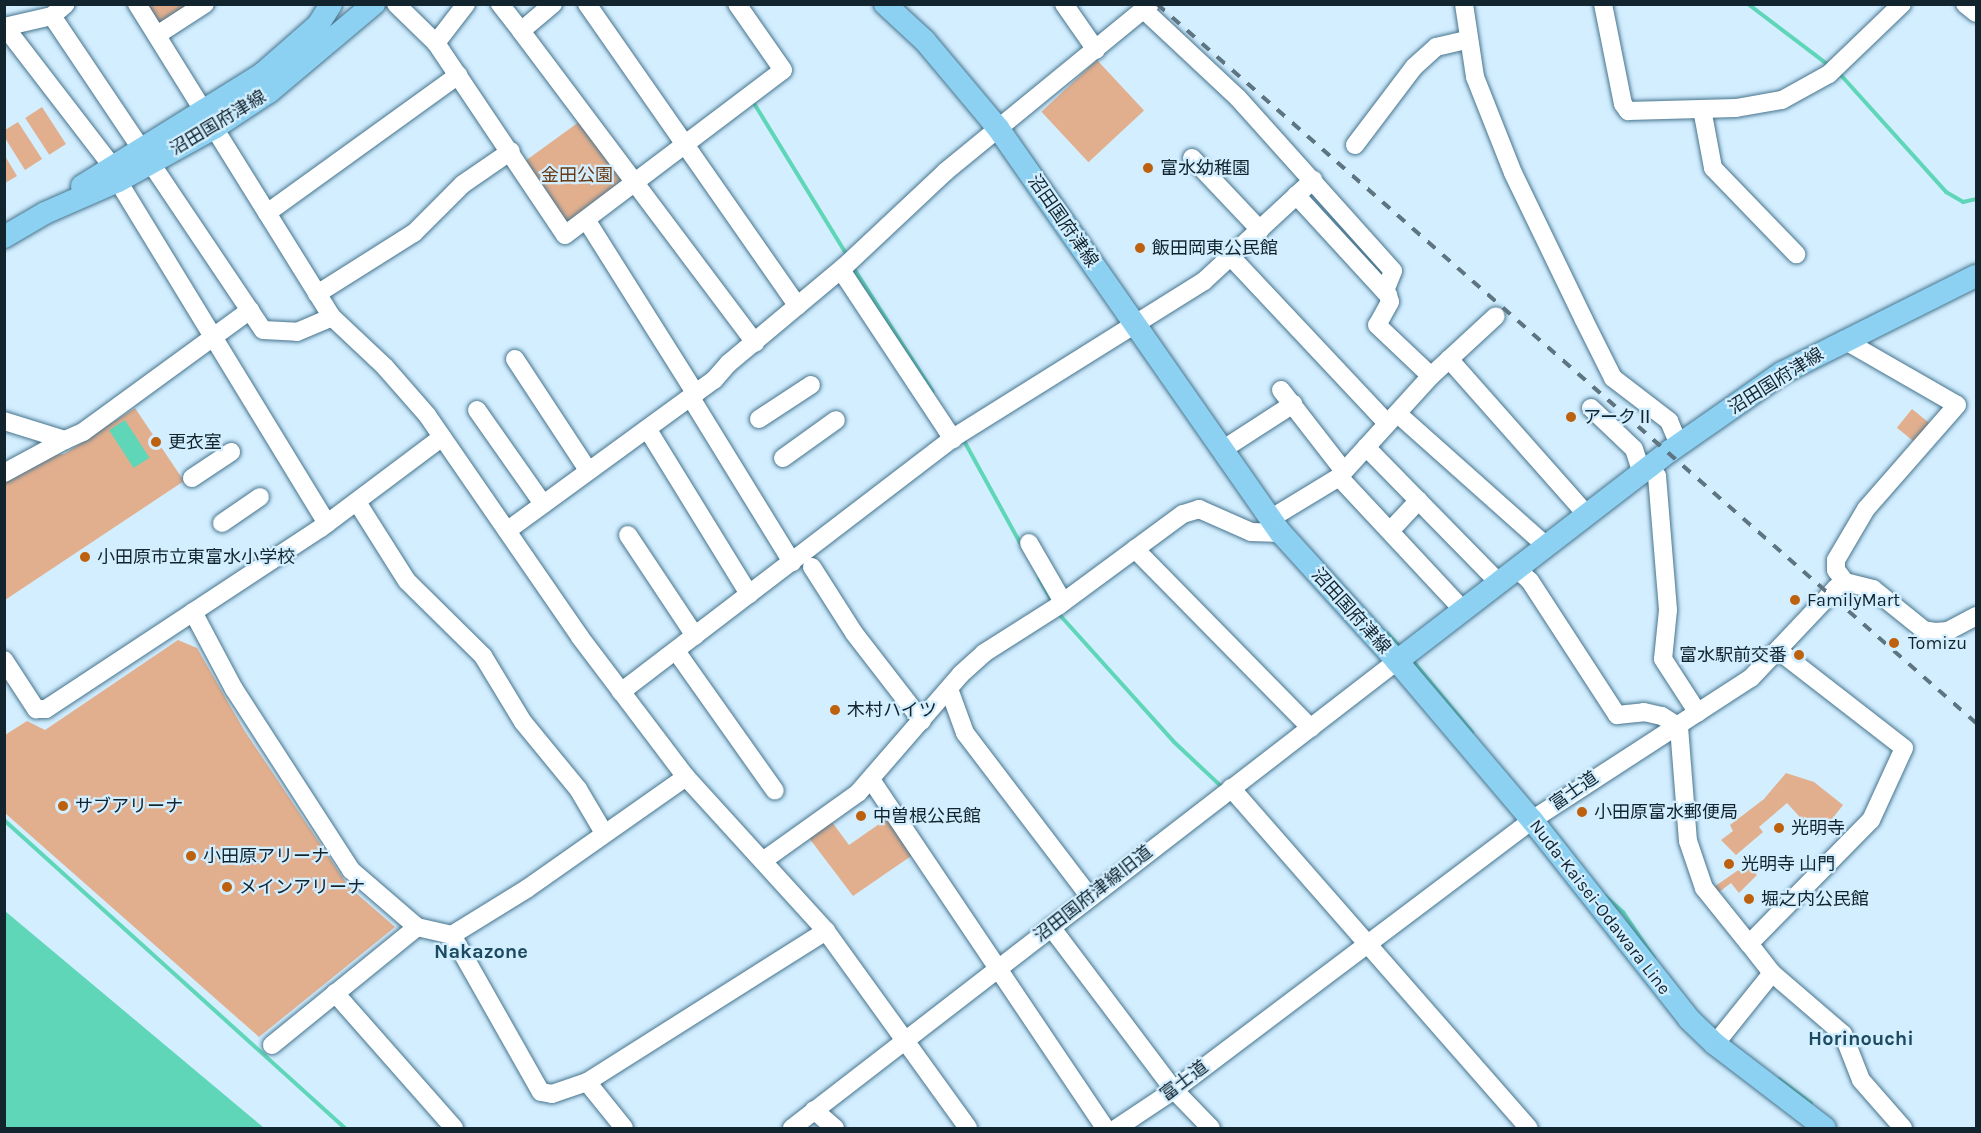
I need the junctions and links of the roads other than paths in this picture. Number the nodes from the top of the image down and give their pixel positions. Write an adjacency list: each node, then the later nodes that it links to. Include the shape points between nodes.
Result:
1 (137, 4): 22 (street)
2 (205, 4): 22 (street)
3 (331, 4): 28 (main road, 沼田国府津線, via 318,25)
4 (374, 4): 28 (main road, 沼田国府津線, via 269,92)
5 (396, 4): 24 (street)
6 (465, 4): 24 (street)
7 (500, 4): 21 (street)
8 (553, 4): 21 (street)
9 (587, 4): 30 (street)
10 (737, 4): 30 (street, via 783,70)
11 (885, 4): 29 (main road, 沼田国府津線, via 925,41)
12 (1064, 4): 25 (street)
13 (1464, 4): 23 (street)
14 (1603, 4): 27 (street, via 1623,104 1628,111)
15 (1902, 4): 27 (street, via 1835,68 1782,100)
16 (1965, 4): 19 (street)
17 (1148, 8): 25 (street); 35 (street)
18 (59, 10): 20 (street); 33 (street)
19 (1977, 13)
20 (5, 27): 36 (street)
21 (521, 31): 37 (street)
22 (157, 35): 28 (street)
23 (1467, 40): 31 (street, via 1436,47 1414,67); 75 (street, via 1475,77 1513,173 1613,378 1669,421)
24 (436, 43): 26 (street)
25 (1096, 50): 29 (street)
26 (458, 75): 32 (street); 39 (street)
27 (1702, 109): 43 (street, via 1713,168)
28 (209, 120): 33 (main road, 沼田国府津線); 39 (street)
29 (998, 129): 45 (street, via 945,172); 53 (main road, 沼田国府津線)
30 (686, 145): 37 (street); 49 (street)
31 (1355, 145)
32 (511, 151): 40 (street, via 565,235); 48 (street, via 463,184 414,233)
33 (147, 155): 36 (main road, 沼田国府津線); 50 (street)
34 (1192, 158): 41 (street)
35 (1313, 180): 38 (street); 47 (street, via 1393,271)
36 (118, 181): 42 (main road, 沼田国府津線, via 45,213); 54 (street)
37 (635, 182): 40 (street); 56 (street)
38 (1296, 195): 41 (street); 47 (street)
39 (267, 213): 48 (street)
40 (587, 221): 63 (street)
41 (1260, 230): 44 (street)
42 (4, 237)
43 (1796, 254)
44 (1232, 258): 53 (street); 67 (street)
45 (846, 265): 49 (street); 73 (street)
46 (1977, 276): 55 (main road, 沼田国府津線)
47 (1385, 291): 59 (street, via 1390,302 1377,325)
48 (317, 294): 52 (street)
49 (798, 306): 56 (street)
50 (250, 310): 52 (street, via 263,330 297,332); 54 (street)
51 (1496, 316): 58 (street)
52 (332, 317): 72 (street, via 385,367)
53 (1135, 324): 73 (street); 77 (main road, 沼田国府津線)
54 (218, 333): 74 (street, via 135,397); 89 (street)
55 (1844, 340): 75 (main road, 沼田国府津線, via 1782,373); 102 (street, via 1957,405 1866,509 1836,560 1836,570)
56 (754, 343): 63 (street)
57 (515, 359): 81 (street)
58 (1449, 359): 59 (street); 90 (street)
59 (1431, 376): 67 (street)
60 (811, 385): 68 (street)
61 (259, 390): 89 (street)
62 (1281, 390): 64 (street)
63 (693, 396): 71 (street); 99 (street)
64 (1293, 404): 77 (street); 83 (street)
65 (1591, 408): 80 (street, via 1634,449)
66 (477, 410): 88 (street)
67 (1393, 418): 76 (street); 97 (street)
68 (759, 419)
69 (836, 420): 79 (street)
70 (4, 421): 74 (street)
71 (648, 430): 81 (street); 103 (street)
72 (442, 436): 87 (street, via 406,458); 93 (street)
73 (958, 436): 99 (street)
74 (65, 440): 82 (street)
75 (1679, 445): 80 (main road, 沼田国府津線)
76 (1366, 447): 83 (street); 86 (street)
77 (1222, 450): 92 (main road, 沼田国府津線)
78 (231, 452): 84 (street)
79 (783, 458)
80 (1646, 469): 90 (main road, 沼田国府津線); 115 (street, via 1657,476 1668,610 1663,659)
81 (588, 470): 88 (street)
82 (4, 473)
83 (1341, 473): 92 (street); 94 (street)
84 (192, 478)
85 (260, 497): 91 (street)
86 (1419, 500): 94 (street); 101 (street)
87 (357, 502): 89 (street); 124 (street, via 407,581 483,656 523,722 572,780)
88 (543, 504): 93 (street)
89 (332, 515): 106 (street)
90 (1587, 515): 97 (main road, 沼田国府津線)
91 (222, 523)
92 (1275, 526): 98 (street, via 1251,532 1199,509 1183,514); 112 (main road, 沼田国府津線)
93 (508, 530): 114 (street)
94 (1390, 531): 105 (street)
95 (628, 535): 108 (street)
96 (1029, 543): 104 (street)
97 (1545, 545): 101 (main road, 沼田国府津線)
98 (1135, 549): 104 (street); 118 (street)
99 (792, 562): 103 (street)
100 (812, 567): 116 (street, via 854,633)
101 (1508, 575): 105 (main road, 沼田国府津線); 117 (street, via 1530,581 1617,715 1644,712 1662,716)
102 (1845, 582): 107 (street, via 1873,589 1888,598 1924,630 1948,631); 110 (street, 富士道, via 1830,591)
103 (749, 594): 108 (street)
104 (1058, 606): 113 (street, via 984,653)
105 (1463, 610): 112 (main road, 沼田国府津線)
106 (193, 612): 111 (street, via 46,709 36,709); 127 (street, via 234,689 351,870)
107 (1977, 616)
108 (695, 636): 109 (street)
109 (676, 651): 114 (street); 121 (street)
110 (1779, 651): 115 (street, 富士道, via 1751,678); 131 (street, via 1904,748 1871,820)
111 (4, 660)
112 (1397, 662): 118 (street, 沼田国府津線旧道); 123 (main road, Nuda-Kaisei-Odawara Line)
113 (949, 689): 116 (street); 126 (street, via 965,733)
114 (621, 692): 119 (street)
115 (1698, 714): 117 (street, 富士道)
116 (922, 722): 120 (street)
117 (1679, 727): 123 (street, 富士道, via 1608,767); 131 (street, via 1688,841 1704,888)
118 (1311, 728): 122 (street, 沼田国府津線旧道)
119 (686, 777): 124 (street); 125 (street)
120 (872, 781): 125 (street); 133 (street)
121 (775, 791)
122 (1225, 792): 126 (street, 沼田国府津線旧道); 132 (street)
123 (1537, 817): 132 (street, 富士道); 136 (main road, Nuda-Kaisei-Odawara Line, via 1689,1019)
124 (604, 833): 130 (street, via 528,888)
125 (764, 860): 129 (street)
126 (1090, 897): 128 (street, 沼田国府津線旧道)
127 (417, 927): 130 (street); 135 (street)
128 (1051, 927): 133 (street, 沼田国府津線旧道); 140 (street)
129 (826, 931): 137 (street); 139 (street)
130 (452, 935): 139 (street, via 541,1092 552,1094)
131 (1749, 945): 134 (street)
132 (1363, 946): 140 (street, 富士道); 150 (street)
133 (998, 969): 137 (street, 沼田国府津線旧道); 147 (street)
134 (1773, 973): 136 (street); 152 (street, via 1843,1034 1861,1080)
135 (335, 993): 138 (street); 142 (street)
136 (1719, 1039): 151 (main road, Nuda-Kaisei-Odawara Line)
137 (905, 1040): 141 (street, 沼田国府津線旧道); 146 (street)
138 (273, 1045)
139 (587, 1082): 143 (street)
140 (1174, 1090): 148 (street, 富士道); 149 (street)
141 (814, 1110): 144 (street, 沼田国府津線旧道); 145 (street)
142 (453, 1128)
143 (624, 1128)
144 (792, 1128)
145 (835, 1128)
146 (968, 1128)
147 (1105, 1128)
148 (1117, 1128)
149 (1211, 1128)
150 (1529, 1128)
151 (1825, 1128)
152 (1903, 1128)

